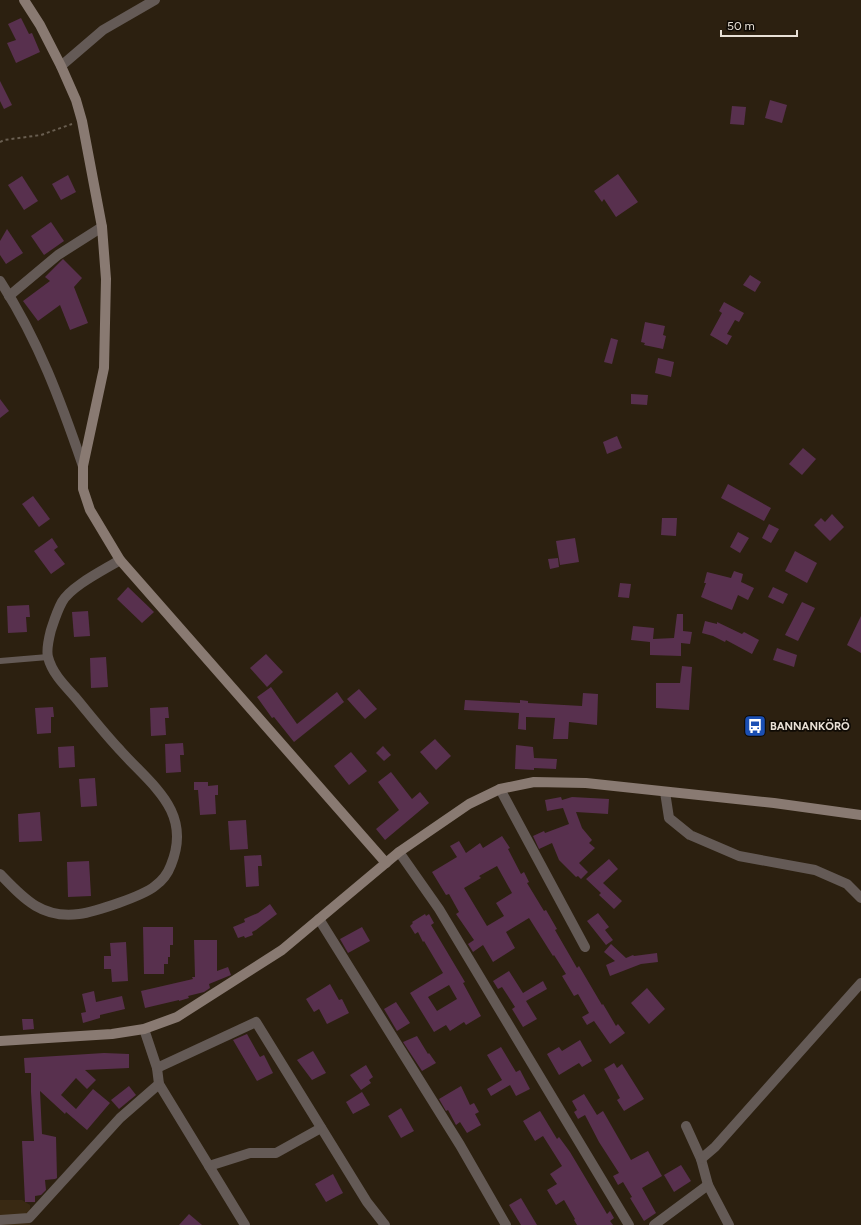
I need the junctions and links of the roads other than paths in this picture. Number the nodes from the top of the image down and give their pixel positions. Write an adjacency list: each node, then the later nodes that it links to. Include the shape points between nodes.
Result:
1 (24, 0): 3 (main road)
2 (156, 0): 3 (street, via 103,30)
3 (61, 66): 4 (main road, via 82,121)
4 (102, 227): 6 (street, via 58,255); 7 (main road, via 106,279 104,368)
5 (0, 282): 6 (street)
6 (9, 296): 7 (street, via 24,319 50,375)
7 (83, 466): 8 (main road, via 83,489 90,510)
8 (120, 560): 9 (street, via 73,590 62,601 55,616); 15 (main road)
9 (48, 657): 10 (lane); 16 (street, via 56,675 120,750 159,790 171,808 177,829 176,852 169,872 155,887 138,896 88,913 50,913 33,904)
10 (0, 661)
11 (500, 789): 12 (main road, via 534,782 586,783); 14 (main road, via 469,804); 19 (street)
12 (665, 792): 13 (main road); 17 (street, via 669,818 690,835 739,856 815,870 847,884)
13 (861, 815)
14 (399, 852): 15 (main road); 35 (street, via 439,909)
15 (386, 863): 18 (main road)
16 (0, 874)
17 (861, 898)
18 (318, 919): 21 (main road, via 282,950 177,1017); 34 (street, via 460,1145)
19 (585, 947)
20 (861, 983): 27 (street, via 715,1147)
21 (144, 1029): 22 (main road, via 112,1034); 23 (street)
22 (0, 1041)
23 (157, 1068): 24 (street); 26 (street, via 256,1022)
24 (159, 1084): 28 (street); 31 (street, via 120,1118)
25 (686, 1126): 27 (street)
26 (321, 1128): 28 (street, via 276,1153 250,1153); 33 (street, via 367,1202)
27 (701, 1159): 29 (street)
28 (210, 1166): 32 (street)
29 (708, 1185): 36 (street); 37 (street)
30 (0, 1220): 31 (street)
31 (32, 1222)
32 (246, 1225)
33 (385, 1225)
34 (506, 1225)
35 (629, 1225)
36 (654, 1225)
37 (729, 1225)

